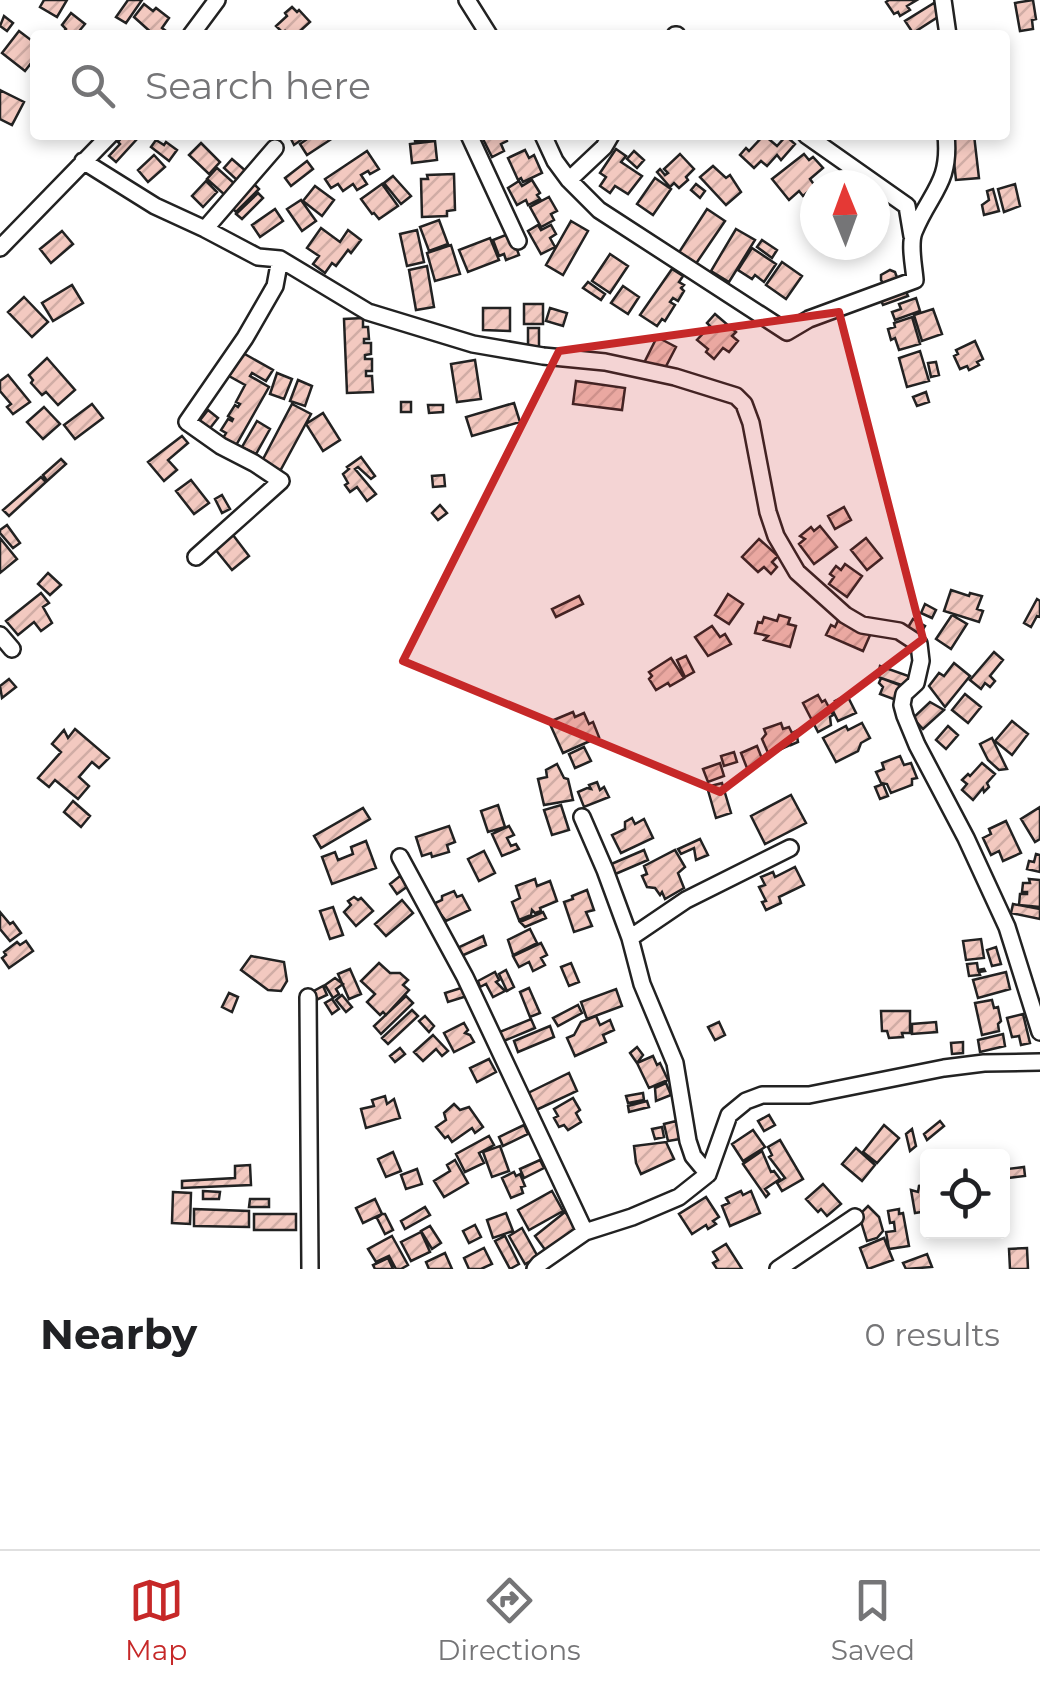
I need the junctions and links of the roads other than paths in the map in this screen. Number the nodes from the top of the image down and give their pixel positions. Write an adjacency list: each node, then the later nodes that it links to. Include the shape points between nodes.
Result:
1 (217, 0): 4 (street)
2 (468, 0): 5 (street)
3 (943, 0): 6 (street)
4 (195, 30)
5 (486, 30)
6 (947, 30)
7 (105, 140): 14 (street)
8 (471, 140): 18 (street)
9 (545, 140): 15 (street)
10 (609, 140): 15 (street)
11 (813, 140): 17 (street, via 907,206)
12 (946, 140): 17 (street, via 939,190)
13 (275, 148): 16 (street)
14 (83, 161): 16 (street); 19 (street)
15 (569, 180): 17 (street, via 599,210 787,332 915,280)
16 (205, 228): 20 (street, via 258,258)
17 (912, 236)
18 (518, 241)
19 (0, 248)
20 (280, 259): 21 (street, via 275,286 188,422 281,481); 29 (street, via 368,312 473,344 675,377 744,404 776,536 797,572 845,616 900,631 919,644 921,661 916,683 904,694 904,716 1007,927)
21 (196, 557)
22 (0, 635): 23 (street)
23 (12, 649)
24 (582, 817): 27 (street)
25 (790, 848): 27 (street, via 686,900)
26 (400, 857): 33 (street, via 465,977)
27 (630, 938): 31 (street, via 675,1063 688,1141)
28 (308, 997): 34 (street)
29 (1040, 1032)
30 (1040, 1062): 31 (street, via 944,1068 746,1101 729,1116)
31 (708, 1174): 33 (street, via 680,1197)
32 (856, 1217): 36 (street)
33 (584, 1232): 35 (street)
34 (310, 1269)
35 (535, 1269)
36 (778, 1269)

